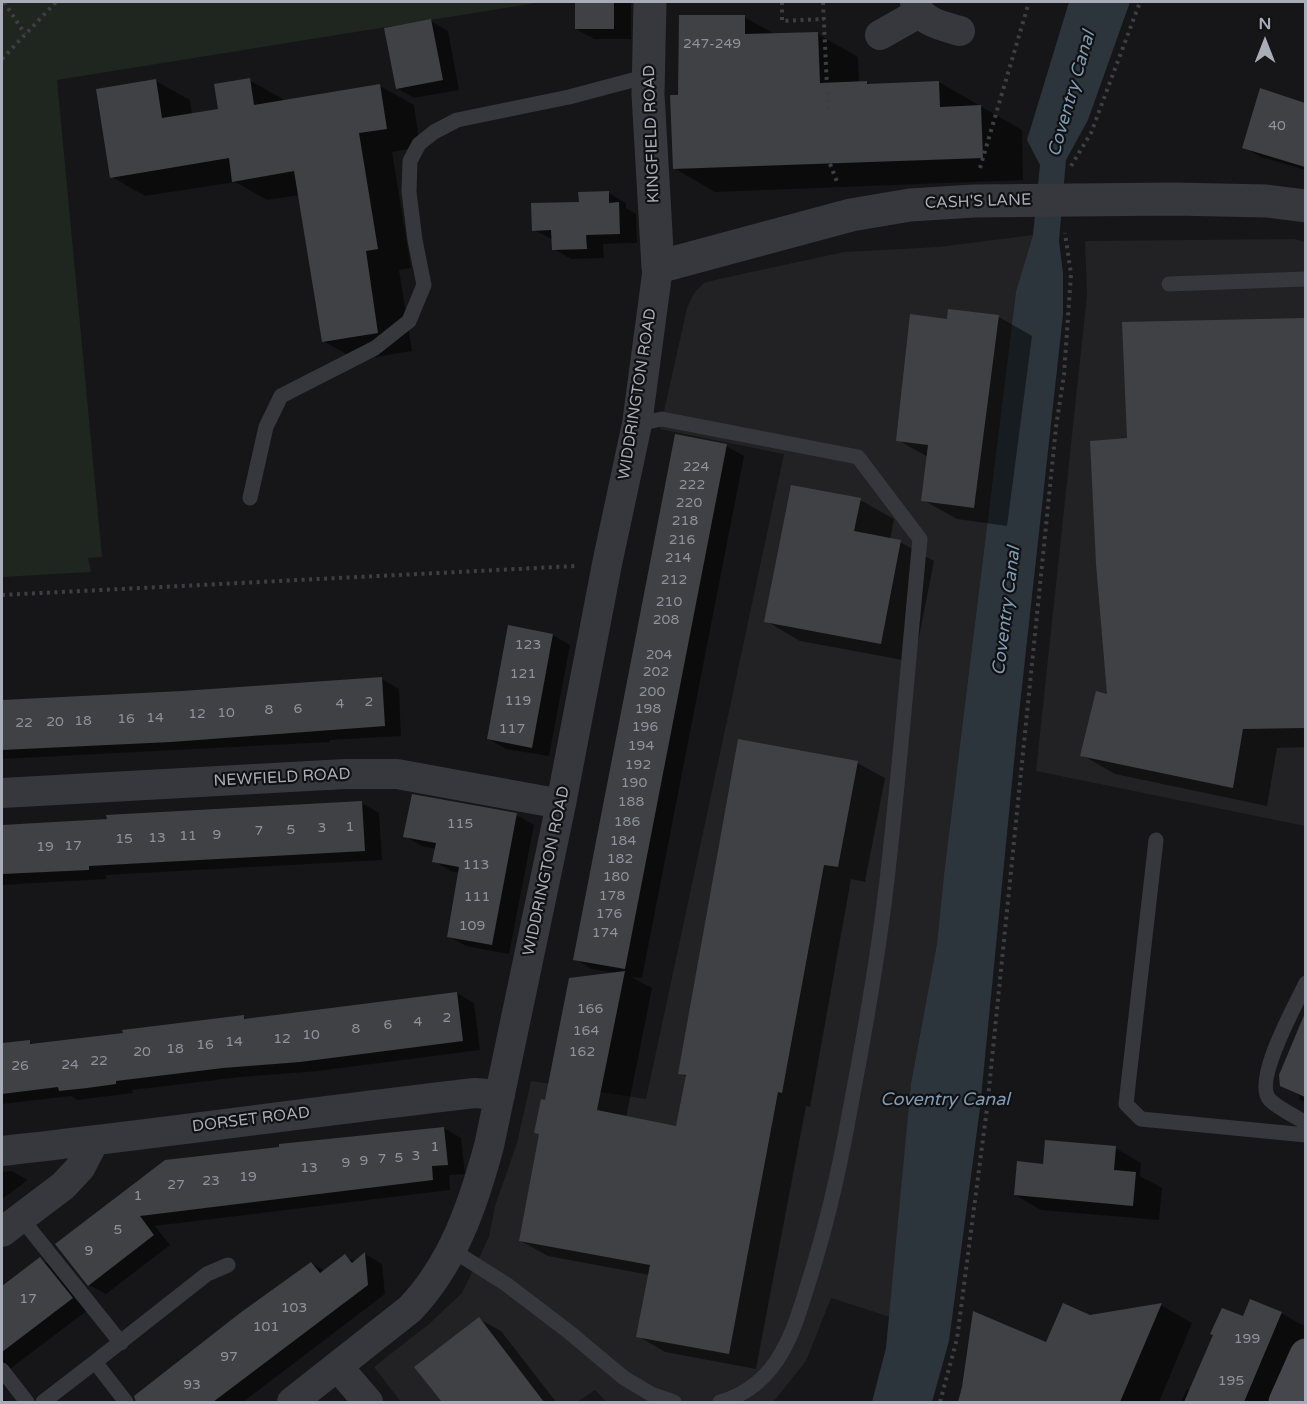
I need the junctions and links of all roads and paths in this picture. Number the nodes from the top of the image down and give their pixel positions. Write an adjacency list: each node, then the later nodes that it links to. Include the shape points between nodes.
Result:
1 (4, 2): 11 (path)
2 (56, 2): 11 (path)
3 (650, 2): 14 (street, KINGFIELD ROAD)
4 (782, 2): 9 (path, via 783,21)
5 (823, 2): 9 (path)
6 (1029, 2): 17 (path)
7 (1140, 2): 16 (path, via 1091,134)
8 (917, 7): 10 (street, via 932,23); 12 (street)
9 (824, 19): 15 (path)
10 (960, 31)
11 (25, 34): 13 (path)
12 (880, 35)
13 (2, 59)
14 (648, 76): 20 (street, KINGFIELD ROAD); 24 (lane, via 457,120 419,144 410,161 409,192 424,285 409,321 375,348 281,396 266,427)
15 (828, 109)
16 (1069, 170)
17 (976, 186): 18 (street, CASH'S LANE); 20 (street, CASH'S LANE, via 910,206 851,215)
18 (1305, 206)
19 (1065, 230): 51 (path, via 1071,274 1064,375 987,1108 957,1339)
20 (658, 267): 23 (street, WIDDRINGTON ROAD)
21 (1305, 279): 22 (lane)
22 (1169, 284)
23 (637, 424): 25 (street, WIDDRINGTON ROAD); 50 (lane, via 662,419 858,457 920,539 887,882 839,1172 802,1305 783,1351 758,1383)
24 (250, 498)
25 (607, 564): 26 (path); 28 (street, WIDDRINGTON ROAD)
26 (2, 595)
27 (2, 793): 28 (street, NEWFIELD ROAD, via 397,774)
28 (561, 804): 31 (street, WIDDRINGTON ROAD)
29 (1156, 840): 33 (lane, via 1125,1104 1141,1119)
30 (1305, 984): 32 (lane, via 1276,1046 1264,1090 1269,1100)
31 (500, 1095): 34 (street, DORSET ROAD, via 475,1093); 37 (street, WIDDRINGTON ROAD, via 479,1184)
32 (1305, 1123)
33 (1305, 1135)
34 (94, 1141): 35 (street, DORSET ROAD); 36 (street, via 80,1168 63,1186)
35 (2, 1151)
36 (11, 1225): 39 (lane)
37 (452, 1250): 42 (street, WIDDRINGTON ROAD, via 422,1297); 49 (lane, via 506,1284 624,1378)
38 (228, 1265): 39 (lane, via 207,1274)
39 (121, 1343): 41 (lane)
40 (1305, 1355): 52 (main road)
41 (95, 1362): 45 (lane); 46 (lane)
42 (339, 1366): 47 (street, WIDDRINGTON ROAD); 48 (street)
43 (2, 1370): 44 (lane)
44 (27, 1402)
45 (43, 1402)
46 (126, 1402)
47 (292, 1402)
48 (368, 1402)
49 (674, 1402)
50 (720, 1402)
51 (940, 1402)
52 (1286, 1402)

